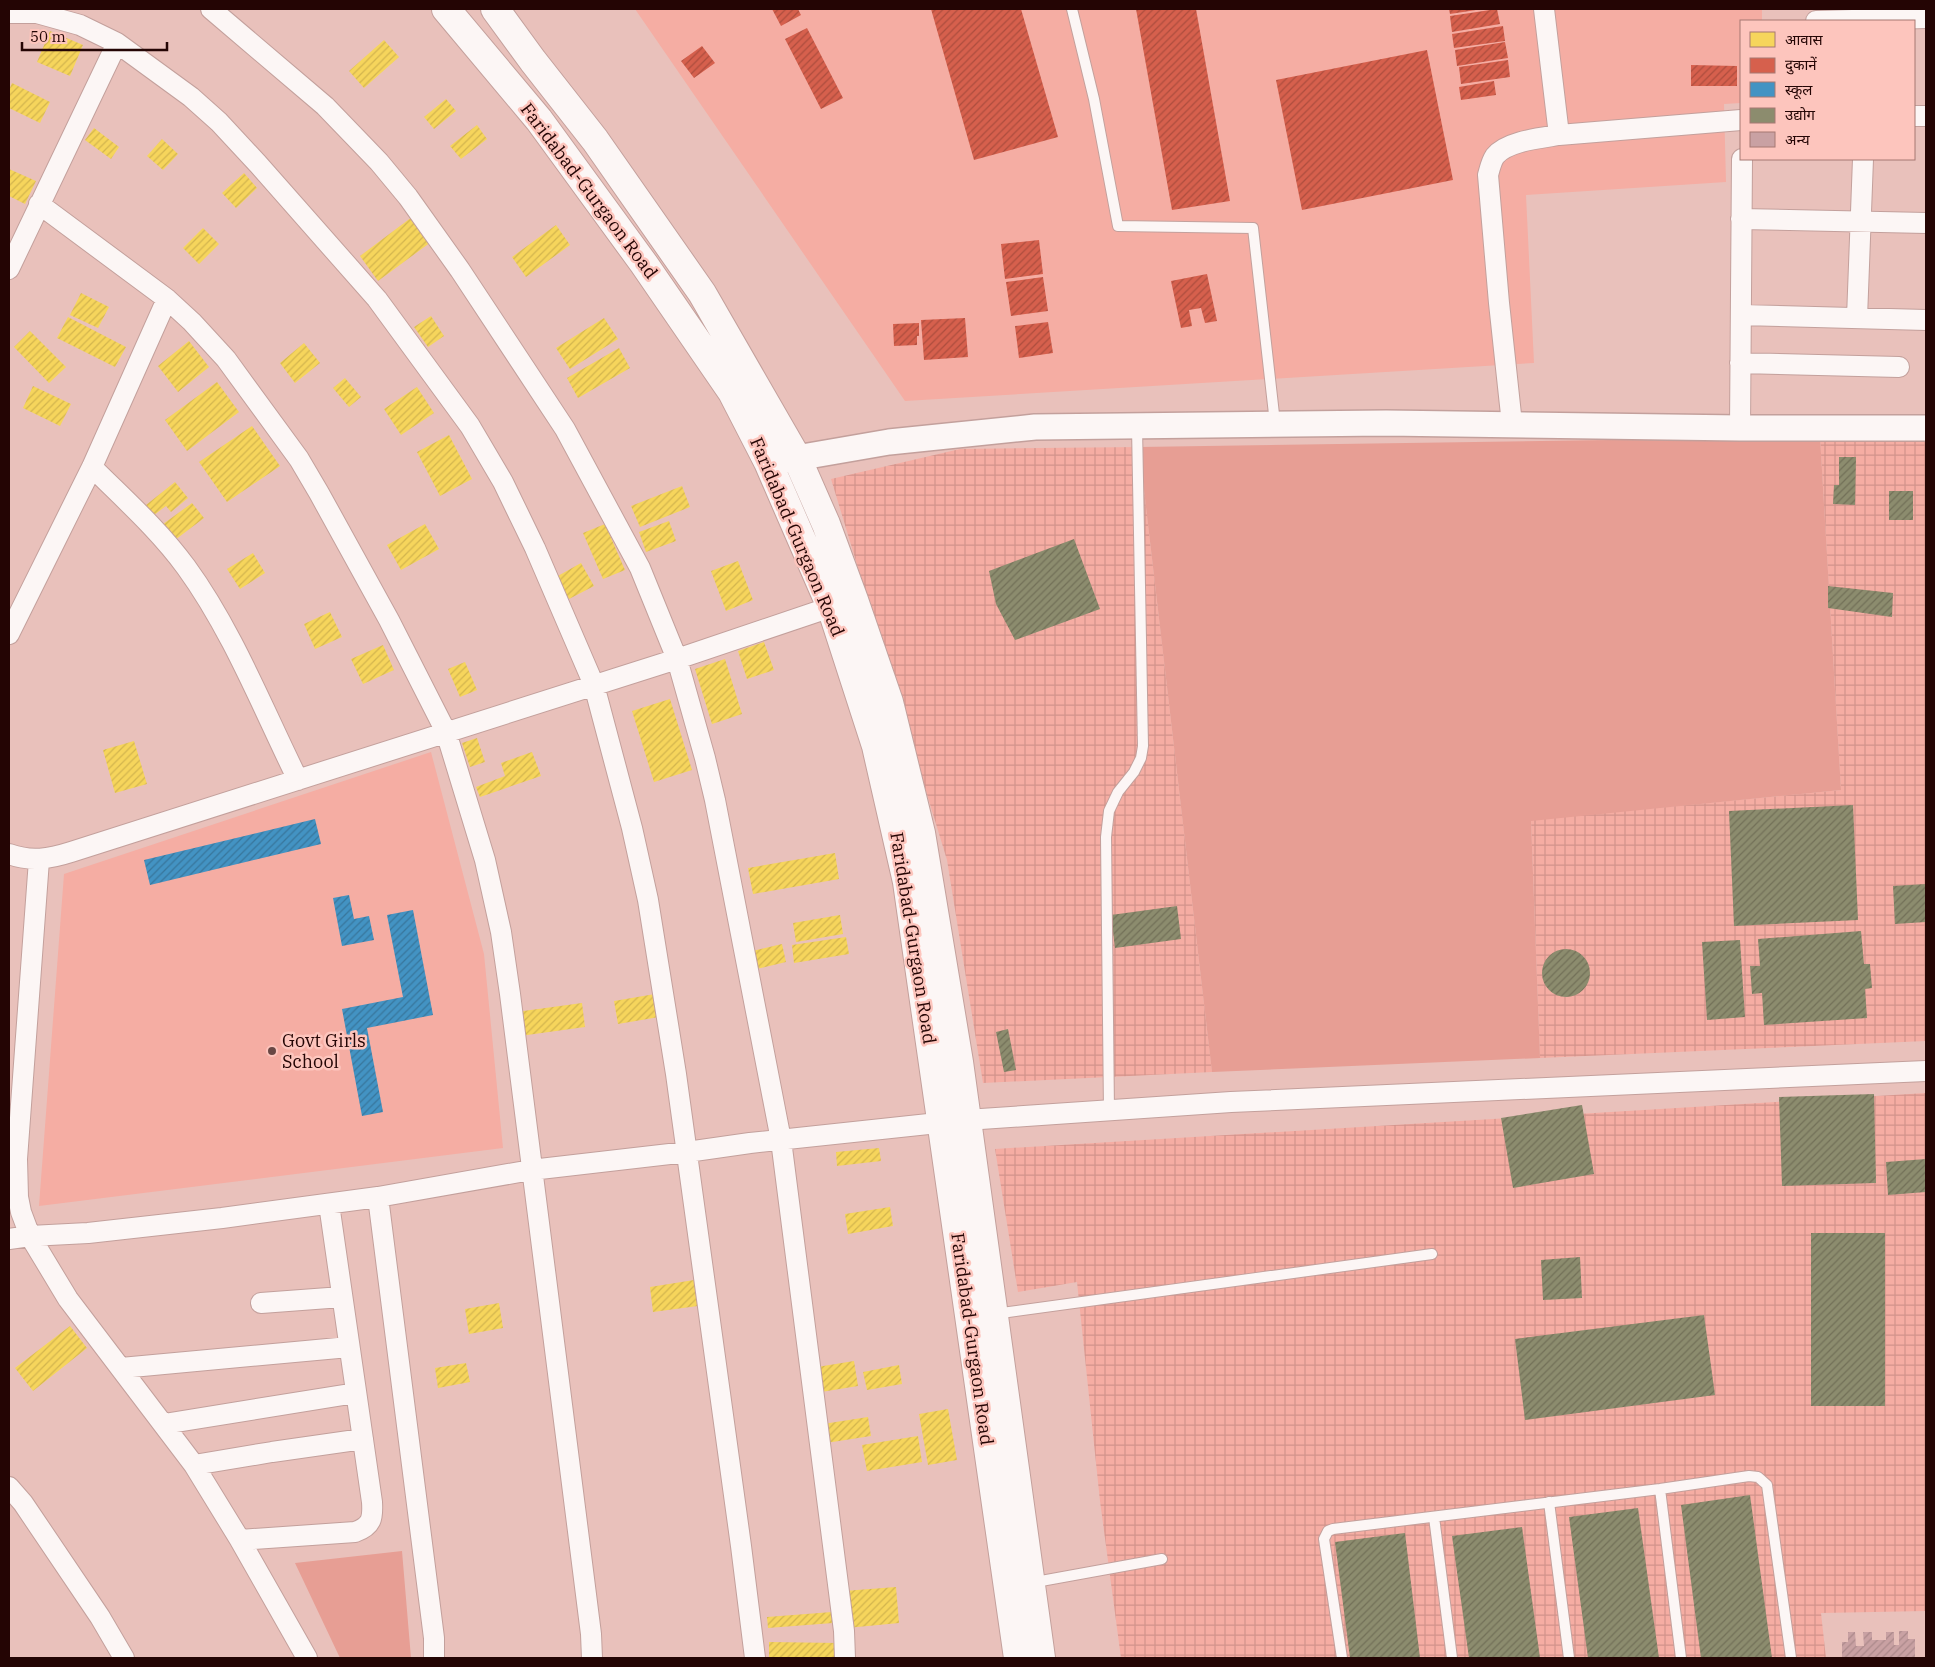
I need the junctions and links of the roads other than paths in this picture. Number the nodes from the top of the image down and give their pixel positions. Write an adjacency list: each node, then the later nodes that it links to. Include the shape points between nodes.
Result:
1 (211, 9): 35 (street, via 325,106 408,197 565,429 640,568)
2 (446, 9): 31 (main road, Faridabad-Gurgaon Road, via 538,120 644,264 732,392)
3 (495, 9): 30 (main road, Faridabad-Gurgaon Road, via 595,140 702,293)
4 (1072, 9): 25 (lane, via 1094,99 1118,226 1253,228)
5 (1544, 9): 11 (street)
6 (9, 14): 9 (street, via 37,13 80,25)
7 (1926, 18): 8 (street)
8 (1853, 20)
9 (117, 43): 14 (street); 36 (street, via 191,96 219,122 382,307 470,426 504,482)
10 (1740, 120): 11 (street)
11 (1559, 135): 26 (street, via 1531,139 1508,147 1491,162 1488,175)
12 (1742, 160): 15 (street)
13 (1864, 160): 16 (street)
14 (39, 204): 18 (street); 19 (street)
15 (1741, 220): 16 (street); 20 (street)
16 (1861, 221): 17 (street); 21 (street)
17 (1926, 223)
18 (9, 269)
19 (167, 299): 32 (street); 37 (street, via 226,359 299,458)
20 (1741, 315): 21 (street); 23 (street)
21 (1858, 318): 22 (street)
22 (1926, 320)
23 (1740, 363): 24 (street); 28 (street)
24 (1898, 367)
25 (1275, 424): 26 (street); 27 (street)
26 (1512, 424): 28 (street)
27 (1137, 426): 30 (street, via 1035,426 889,442); 42 (lane, via 1143,746 1134,772 1109,810 1106,837)
28 (1740, 428): 29 (street)
29 (1926, 428)
30 (797, 458): 31 (street); 43 (main road, Faridabad-Gurgaon Road, via 851,591 889,702 921,833 959,1062)
31 (768, 462): 33 (main road, Faridabad-Gurgaon Road)
32 (92, 466): 34 (street); 38 (street, via 186,566 231,642)
33 (831, 607): 35 (street); 43 (main road, Faridabad-Gurgaon Road, via 876,746 907,882)
34 (9, 634)
35 (677, 659): 36 (street); 44 (street, via 715,800)
36 (594, 685): 37 (street); 45 (street, via 648,900)
37 (446, 732): 38 (street); 46 (street, via 485,860 501,932)
38 (298, 780): 40 (street)
39 (9, 854): 40 (street)
40 (39, 860): 49 (street, via 17,1159 18,1198)
41 (1926, 1071): 42 (street, via 1231,1102)
42 (1109, 1111): 43 (street)
43 (954, 1121): 44 (street); 54 (main road, Faridabad-Gurgaon Road); 74 (main road, Faridabad-Gurgaon Road)
44 (780, 1140): 45 (street); 73 (street)
45 (687, 1152): 46 (street); 72 (street)
46 (531, 1170): 47 (street); 71 (street)
47 (378, 1198): 48 (street); 70 (street)
48 (329, 1204): 49 (street, via 96,1232); 52 (street)
49 (30, 1236): 50 (street); 56 (street, via 68,1299)
50 (9, 1240)
51 (1432, 1254): 54 (lane)
52 (342, 1297): 53 (street); 55 (street)
53 (262, 1303)
54 (993, 1314): 67 (main road, Faridabad-Gurgaon Road)
55 (350, 1347): 56 (street); 57 (street)
56 (120, 1368): 58 (street)
57 (356, 1393): 58 (street); 59 (street)
58 (164, 1424): 60 (street)
59 (363, 1439): 60 (street); 65 (street, via 372,1514 365,1529)
60 (194, 1465): 65 (street)
61 (9, 1487): 68 (street, via 100,1617)
62 (1660, 1489): 63 (lane); 79 (lane); 80 (lane, via 1749,1476 1758,1476 1768,1484)
63 (1549, 1502): 64 (lane); 78 (lane)
64 (1434, 1517): 76 (lane, via 1338,1527 1325,1535); 77 (lane)
65 (240, 1540): 69 (street)
66 (1162, 1559): 67 (lane)
67 (1030, 1583): 75 (main road, Faridabad-Gurgaon Road)
68 (124, 1658)
69 (307, 1658)
70 (434, 1658)
71 (592, 1658)
72 (755, 1658)
73 (845, 1658)
74 (1018, 1658)
75 (1041, 1658)
76 (1342, 1658)
77 (1452, 1658)
78 (1569, 1658)
79 (1681, 1658)
80 (1791, 1658)

